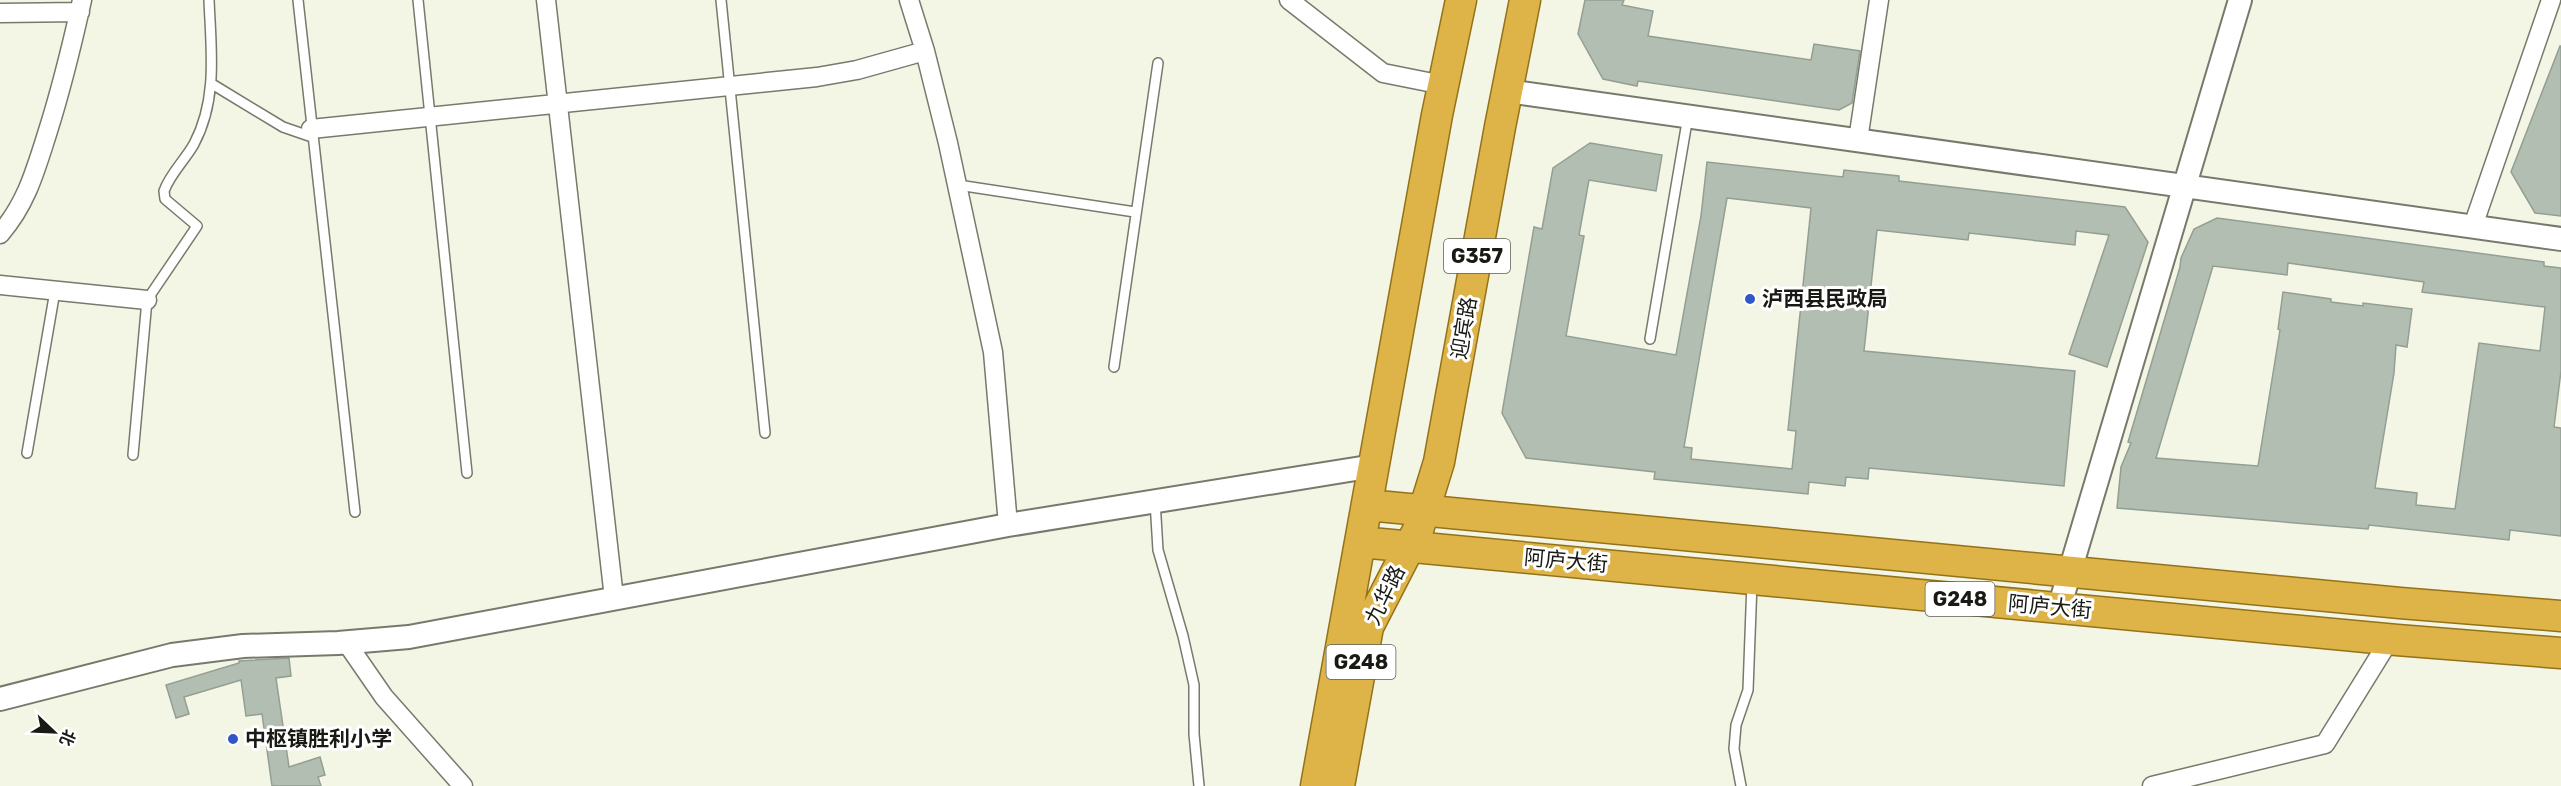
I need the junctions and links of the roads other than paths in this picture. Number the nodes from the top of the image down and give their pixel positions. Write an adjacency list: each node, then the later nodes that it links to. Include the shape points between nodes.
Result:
1 (209, 0): 17 (lane)
2 (298, 0): 24 (lane)
3 (418, 0): 23 (lane)
4 (546, 0): 21 (street)
5 (721, 0): 19 (lane)
6 (909, 0): 15 (street)
7 (1289, 0): 18 (street, via 1383,73)
8 (1461, 0): 18 (highway, G357)
9 (1526, 0): 20 (highway, 迎宾路 / G357)
10 (1879, 0): 25 (street)
11 (2241, 0): 27 (street)
12 (2551, 0): 29 (street)
13 (81, 6): 14 (street); 30 (street, via 31,187)
14 (0, 13)
15 (925, 51): 19 (street, via 857,70); 26 (street)
16 (1158, 63): 28 (lane)
17 (212, 84): 24 (lane, via 283,127); 34 (lane, via 202,125 164,191 165,200 197,226)
18 (1443, 85): 40 (highway, G357)
19 (730, 87): 21 (street); 37 (lane)
20 (1507, 91): 22 (street); 44 (highway, 迎宾路 / G357, via 1445,434)
21 (558, 104): 23 (street); 51 (street)
22 (1688, 116): 25 (street); 35 (lane)
23 (430, 117): 24 (street); 41 (lane)
24 (311, 133): 45 (lane)
25 (1858, 140): 27 (street)
26 (958, 185): 28 (lane); 46 (street, via 993,352)
27 (2185, 185): 29 (street); 49 (street)
28 (1135, 212): 36 (lane)
29 (2472, 226): 31 (street)
30 (0, 234)
31 (2561, 239)
32 (0, 285): 33 (street)
33 (55, 291): 34 (street); 38 (lane)
34 (147, 300): 39 (lane)
35 (1650, 339)
36 (1114, 367)
37 (765, 434)
38 (27, 453)
39 (133, 455)
40 (1374, 466): 42 (street); 43 (highway, G357)
41 (467, 473)
42 (1155, 501): 46 (street); 59 (lane, via 1158,550 1194,685)
43 (1367, 505): 44 (highway, G248); 47 (highway, G248)
44 (1425, 510): 48 (highway, 迎宾路 / G248); 49 (highway, G248)
45 (355, 512)
46 (1008, 525): 51 (street)
47 (1360, 542): 48 (highway, 阿庐大街 / G248); 60 (highway, 九华路 / G248)
48 (1409, 546): 50 (highway, 阿庐大街 / G248); 61 (highway, 九华路 / G248, via 1368,627)
49 (2070, 572): 52 (street); 53 (highway, G248)
50 (1752, 579): 52 (highway, 阿庐大街 / G248); 62 (lane, via 1748,690 1736,725 1734,749)
51 (614, 598): 55 (street, via 409,637)
52 (2059, 608): 54 (highway, 阿庐大街 / G248)
53 (2561, 616)
54 (2390, 639): 56 (highway, 阿庐大街 / G248); 63 (street, via 2325,744)
55 (346, 642): 57 (street, via 243,646 172,655); 58 (street, via 384,697)
56 (2561, 653)
57 (0, 699)
58 (463, 786)
59 (1199, 786)
60 (1316, 786)
61 (1339, 786)
62 (1741, 786)
63 (2151, 786)

